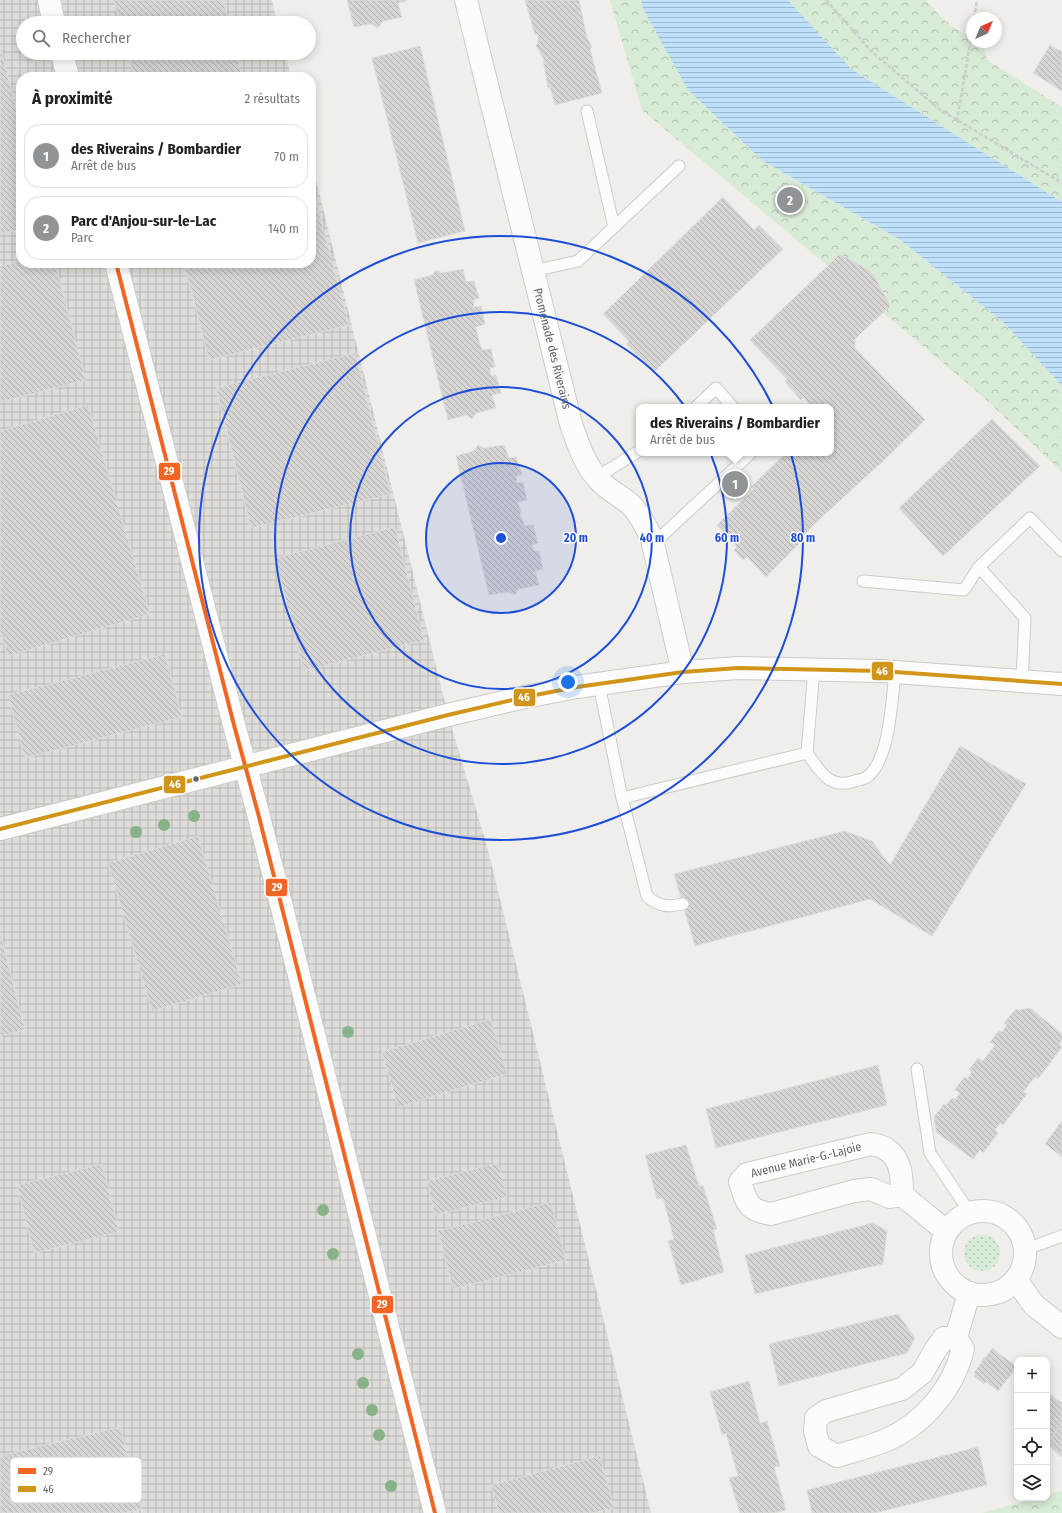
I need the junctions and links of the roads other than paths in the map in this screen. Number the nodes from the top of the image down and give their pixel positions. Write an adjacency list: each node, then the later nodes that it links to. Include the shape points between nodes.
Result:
1 (49, 0): 3 (street)
2 (466, 0): 10 (street, Promenade des Riverains)
3 (52, 16)
4 (64, 60): 5 (street)
5 (67, 72)
6 (587, 111): 8 (lane)
7 (678, 166): 8 (lane)
8 (614, 227): 10 (lane, via 578,261)
9 (117, 268): 27 (street)
10 (533, 271): 15 (street, Promenade des Riverains, via 571,424 589,467)
11 (699, 404): 12 (lane, via 716,388)
12 (730, 404)
13 (636, 453): 15 (lane)
14 (749, 456): 16 (lane)
15 (597, 477): 16 (street, Promenade des Riverains, via 632,506 645,524)
16 (653, 544): 21 (street, Promenade des Riverains)
17 (1062, 552): 18 (lane, via 1030,518)
18 (979, 567): 19 (lane, via 964,590); 23 (lane, via 1025,618)
19 (863, 581)
20 (814, 669): 21 (street, via 738,668); 22 (street); 26 (lane)
21 (683, 672): 24 (street)
22 (895, 672): 23 (street); 26 (lane, via 887,739 877,765 867,777 851,782 833,782 827,779)
23 (1022, 681): 25 (street)
24 (599, 684): 27 (street, via 525,697); 28 (lane)
25 (1062, 684)
26 (807, 753): 28 (lane)
27 (245, 766): 29 (street); 41 (street)
28 (622, 798): 30 (lane, via 647,896 666,907)
29 (0, 829)
30 (683, 904)
31 (917, 1069): 33 (lane, via 930,1154)
32 (902, 1195): 32 (street, Avenue Marie-G.-Lajoie, via 902,1178 897,1159 886,1148 870,1144 747,1174 740,1182 747,1202 757,1211 771,1214 854,1191 871,1189 890,1196); 34 (street)
33 (970, 1213): 34 (street, via 955,1221); 36 (street, via 980,1210 994,1212 1007,1218 1017,1228 1023,1240)
34 (946, 1231): 38 (street, via 940,1255 943,1268 958,1287)
35 (1062, 1236): 36 (lane)
36 (1024, 1250): 37 (street, via 1022,1267)
37 (1016, 1280): 38 (street, via 994,1293); 39 (street, via 1034,1305)
38 (969, 1293): 40 (street)
39 (1062, 1327)
40 (956, 1338): 40 (street, via 944,1338 922,1373 902,1389 826,1411 816,1418 815,1431 819,1446 837,1456 884,1441 913,1424 930,1410 959,1365 963,1349)
41 (435, 1513)

